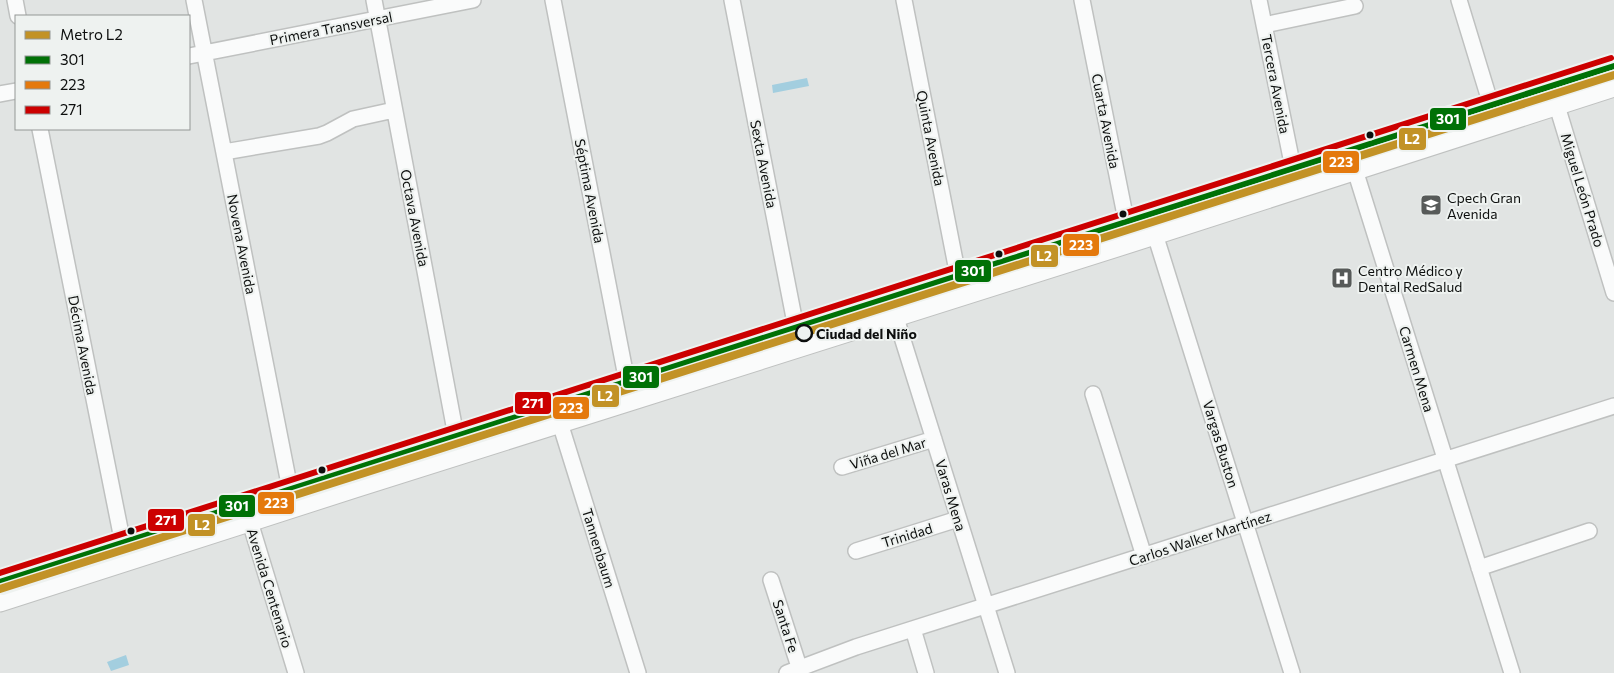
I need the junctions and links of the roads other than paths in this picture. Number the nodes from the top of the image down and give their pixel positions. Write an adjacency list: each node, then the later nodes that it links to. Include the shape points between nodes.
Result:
1 (15, 0): 12 (street)
2 (194, 0): 15 (street, Novena Avenida)
3 (374, 0): 13 (street, Octava Avenida)
4 (473, 0): 13 (street, Primera Transversal)
5 (552, 0): 38 (street, Séptima Avenida)
6 (732, 0): 37 (street, Sexta Avenida)
7 (904, 0): 33 (street, Quinta Avenida)
8 (1082, 0): 30 (street, Cuarta Avenida)
9 (1259, 0): 14 (street, Tercera Avenida)
10 (1460, 0): 22 (street)
11 (1355, 6): 14 (street)
12 (18, 15)
13 (377, 19): 15 (street, Primera Transversal); 24 (street, Octava Avenida)
14 (1264, 25): 27 (street, Tercera Avenida)
15 (205, 53): 16 (street, Primera Transversal); 26 (street, Novena Avenida)
16 (190, 56)
17 (1614, 66): 18 (main road)
18 (1551, 86): 22 (main road); 23 (street, Miguel León Prado)
19 (1614, 87): 23 (main road)
20 (15, 91): 21 (street)
21 (0, 94)
22 (1491, 105): 27 (main road)
23 (1557, 105): 28 (main road); 35 (street, Miguel León Prado)
24 (394, 110): 26 (street, via 354,119 318,136); 43 (street, Octava Avenida)
25 (40, 130): 53 (street, Décima Avenida)
26 (224, 152): 47 (street, Novena Avenida)
27 (1293, 168): 29 (main road)
28 (1356, 170): 31 (main road); 45 (street, Carmen Mena)
29 (1149, 215): 30 (main road); 31 (street, Vargas Buston)
30 (1127, 222): 32 (street, Cuarta Avenida); 33 (main road)
31 (1155, 235): 32 (main road); 51 (street, Vargas Buston)
32 (1133, 242): 36 (main road)
33 (958, 276): 34 (main road)
34 (910, 291): 36 (main road, via 897,306); 37 (main road)
35 (1614, 293)
36 (896, 318): 40 (main road); 44 (street, Varas Mena)
37 (796, 328): 38 (main road)
38 (627, 382): 40 (main road); 43 (main road)
39 (1093, 394): 55 (street)
40 (618, 405): 42 (main road)
41 (1614, 406): 45 (street, Carlos Walker Martínez)
42 (560, 423): 50 (main road); 65 (street, Tannenbaum)
43 (456, 436): 47 (main road)
44 (934, 439): 46 (street, Viña del Mar); 49 (street, Varas Mena)
45 (1446, 460): 51 (street, Carlos Walker Martínez); 57 (street, Carmen Mena)
46 (842, 467)
47 (290, 489): 48 (main road)
48 (244, 503): 50 (street, Avenida Centenario); 53 (main road)
49 (958, 519): 54 (street, Trinidad); 61 (street, Varas Mena)
50 (249, 522): 56 (main road); 64 (street, Avenida Centenario)
51 (1246, 524): 55 (street, Carlos Walker Martínez); 68 (street, Vargas Buston)
52 (1589, 531): 57 (street)
53 (122, 542): 56 (street, Décima Avenida); 59 (main road)
54 (856, 551)
55 (1144, 556): 61 (street, Carlos Walker Martínez)
56 (127, 561): 60 (main road)
57 (1479, 568): 69 (street, Carmen Mena)
58 (771, 580): 63 (street, Santa Fe)
59 (0, 582)
60 (0, 602)
61 (986, 606): 62 (street, Carlos Walker Martínez); 67 (street, Varas Mena)
62 (913, 629): 63 (street, Carlos Walker Martínez, via 856,647); 66 (street)
63 (796, 672)
64 (296, 673)
65 (638, 673)
66 (926, 673)
67 (1007, 673)
68 (1292, 673)
69 (1512, 673)

